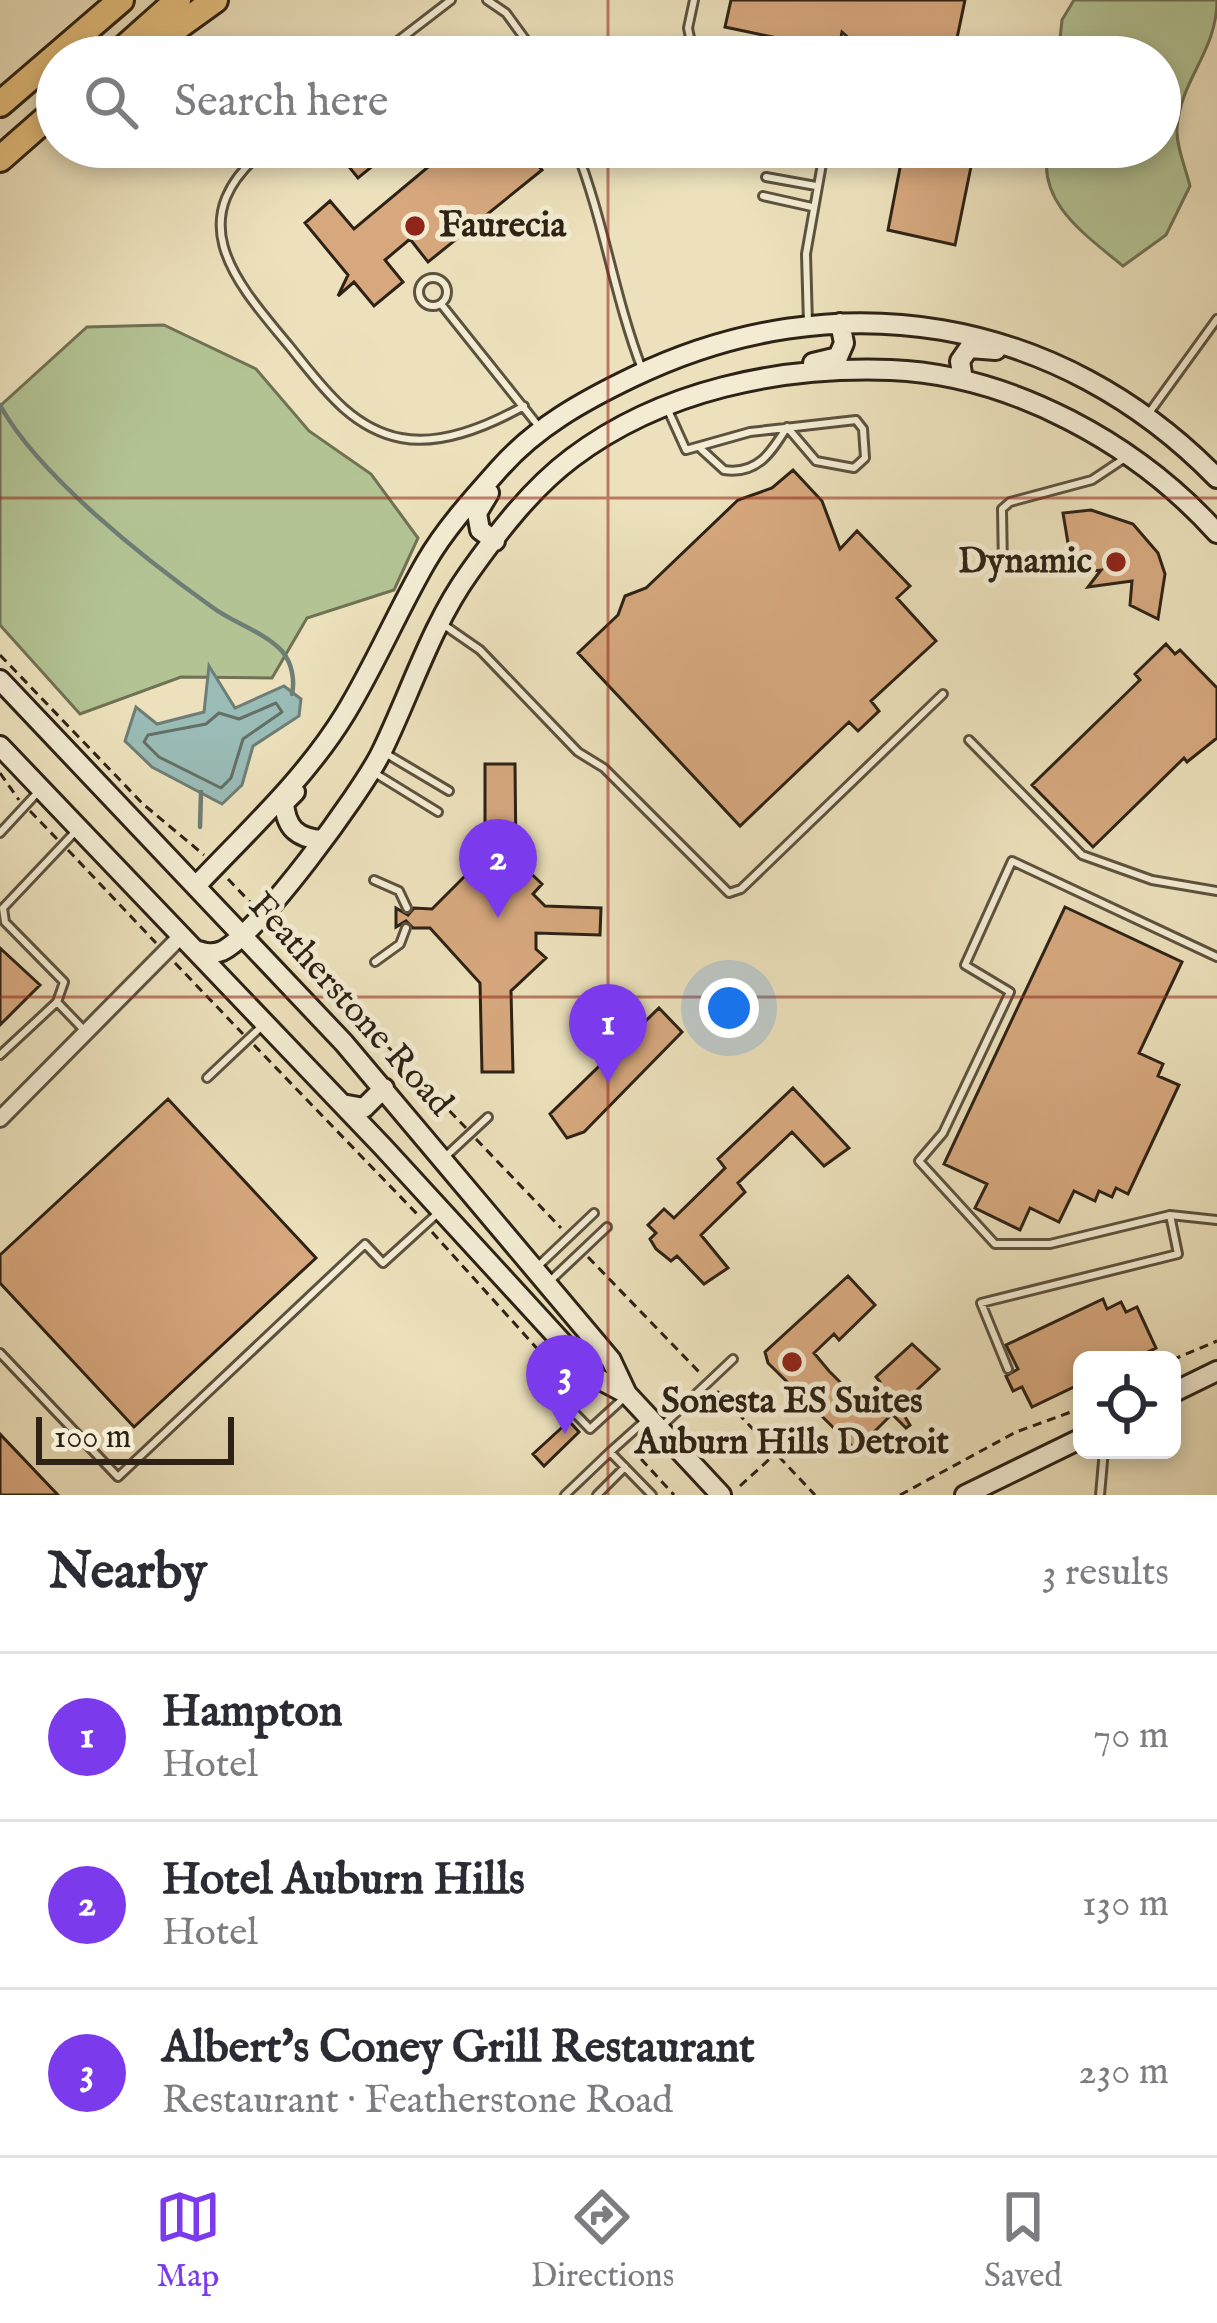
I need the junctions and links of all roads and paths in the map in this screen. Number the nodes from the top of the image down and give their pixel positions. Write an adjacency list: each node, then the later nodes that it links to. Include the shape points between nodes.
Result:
1 (100, 0): 8 (highway)
2 (121, 0): 8 (highway)
3 (178, 0): 10 (highway)
4 (215, 0): 11 (highway)
5 (451, 0): 12 (lane)
6 (487, 0): 13 (lane)
7 (694, 0): 14 (lane)
8 (85, 31): 9 (highway)
9 (79, 36)
10 (138, 36)
11 (165, 36)
12 (404, 36)
13 (523, 36)
14 (690, 36)
15 (36, 73): 16 (highway)
16 (0, 104)
17 (36, 128): 18 (highway)
18 (0, 159)
19 (246, 168): 35 (lane, via 220,217 228,268 331,398 380,432 407,440 466,431)
20 (583, 168): 31 (lane)
21 (820, 168): 23 (lane)
22 (766, 177): 23 (lane)
23 (816, 185): 25 (lane)
24 (763, 196): 25 (lane)
25 (812, 208): 28 (lane)
26 (442, 304): 26 (lane, via 444,284 424,281 422,301); 35 (lane)
27 (1217, 319): 36 (lane)
28 (808, 323): 29 (street); 31 (street, via 736,337)
29 (840, 323): 30 (street, via 941,327); 33 (street, via 838,357)
30 (1052, 364): 32 (street, via 969,348 960,361); 36 (street)
31 (643, 372): 38 (street)
32 (963, 380): 33 (street, via 857,369); 40 (street, via 1075,423)
33 (734, 383): 34 (street)
34 (666, 405): 39 (lane, via 686,450); 45 (street, via 572,458)
35 (524, 406): 38 (lane)
36 (1147, 416): 41 (street)
37 (788, 427): 37 (lane, via 856,420 865,458 854,468 816,461); 39 (lane); 39 (lane, via 748,470 724,470)
38 (540, 429): 45 (street, via 477,513 479,530); 51 (street, via 428,558)
39 (701, 449)
40 (1128, 456): 42 (street); 46 (lane, via 1092,480 1010,502 999,518)
41 (1217, 478)
42 (1190, 503): 43 (street); 44 (street)
43 (1217, 523)
44 (1217, 533)
45 (494, 541): 47 (street)
46 (1003, 568)
47 (442, 624): 50 (lane, via 480,650 730,892 741,890); 54 (street)
48 (0, 655): 67 (path, via 143,804)
49 (0, 680): 70 (street, Featherstone Road)
50 (943, 694)
51 (343, 718): 65 (street, via 284,803 296,833); 70 (street)
52 (969, 740): 71 (lane, via 1082,855 1152,880)
53 (0, 746): 57 (street, Featherstone Road)
54 (382, 751): 55 (street); 58 (lane)
55 (370, 770): 60 (lane); 65 (street)
56 (0, 773): 59 (path)
57 (40, 789): 62 (street, Featherstone Road); 63 (lane)
58 (449, 791)
59 (15, 795)
60 (438, 812)
61 (34, 815): 64 (path)
62 (79, 829): 78 (street, Featherstone Road); 82 (lane, via 1,917 64,982)
63 (0, 833)
64 (55, 836)
65 (322, 840): 76 (street)
66 (70, 853): 77 (path)
67 (208, 859)
68 (222, 873): 72 (path)
69 (374, 880): 73 (lane, via 399,891)
70 (196, 886): 76 (street, Featherstone Road)
71 (1217, 891)
72 (255, 907)
73 (407, 908)
74 (268, 921): 93 (path)
75 (406, 928): 80 (lane, via 400,944)
76 (242, 934): 78 (street, via 220,951); 89 (street, Featherstone Road)
77 (151, 938)
78 (188, 943): 83 (street, Featherstone Road); 85 (street)
79 (1217, 957): 99 (lane, via 1012,861 965,965 1010,992 943,1133 919,1161 995,1244 1050,1244)
80 (375, 962)
81 (178, 965): 84 (path)
82 (57, 1002): 85 (lane); 87 (lane)
83 (265, 1023): 88 (lane); 90 (street, Featherstone Road)
84 (239, 1030)
85 (86, 1032): 92 (street)
86 (259, 1050): 97 (path)
87 (0, 1054)
88 (207, 1078)
89 (384, 1088): 90 (street, via 364,1108); 95 (street, Featherstone Road)
90 (342, 1104): 96 (street, Featherstone Road)
91 (488, 1117): 95 (lane)
92 (0, 1119)
93 (466, 1129)
94 (476, 1139): 102 (path)
95 (445, 1157): 105 (street, Featherstone Road)
96 (441, 1210): 107 (lane, via 383,1263 365,1244 118,1478); 113 (street, Featherstone Road)
97 (417, 1214)
98 (594, 1214): 105 (lane)
99 (1170, 1216): 100 (lane); 110 (lane, via 1178,1254 981,1304)
100 (1217, 1220)
101 (607, 1227): 105 (lane)
102 (566, 1233)
103 (434, 1234): 114 (path)
104 (587, 1256): 112 (path)
105 (542, 1276): 117 (street, Featherstone Road, via 611,1360)
106 (1217, 1341): 108 (path)
107 (0, 1353)
108 (1181, 1356)
109 (733, 1359): 119 (lane)
110 (1008, 1369)
111 (1217, 1371): 115 (street)
112 (701, 1375)
113 (593, 1376): 117 (street, Featherstone Road); 117 (lane, via 566,1403 590,1429)
114 (571, 1386)
115 (1181, 1389)
116 (716, 1391): 124 (path)
117 (627, 1394): 119 (street, Featherstone Road)
118 (1073, 1411): 134 (path, via 1016,1432)
119 (654, 1423): 123 (lane); 132 (street, Featherstone Road)
120 (1073, 1442): 135 (street)
121 (785, 1444): 124 (path)
122 (632, 1449): 131 (path)
123 (610, 1452): 126 (lane); 129 (lane)
124 (776, 1453): 127 (path); 133 (path)
125 (1103, 1459): 136 (lane)
126 (625, 1467): 128 (lane); 130 (lane)
127 (740, 1486)
128 (603, 1493)
129 (565, 1495)
130 (652, 1495)
131 (674, 1495)
132 (721, 1495)
133 (815, 1495)
134 (901, 1495)
135 (965, 1495)
136 (1100, 1495)

